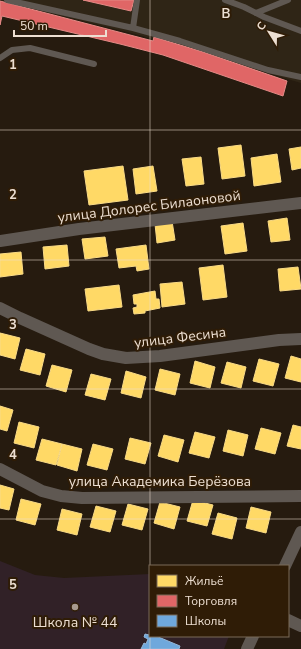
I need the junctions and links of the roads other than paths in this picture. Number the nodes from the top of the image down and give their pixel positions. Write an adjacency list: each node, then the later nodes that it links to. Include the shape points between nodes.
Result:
1 (7, 0): 7 (lane)
2 (137, 0): 7 (lane)
3 (228, 0): 5 (lane)
4 (288, 0): 5 (lane)
5 (256, 13): 8 (lane)
6 (301, 24): 8 (lane)
7 (133, 28): 12 (lane, via 268,70)
8 (292, 28): 9 (lane)
9 (301, 31)
10 (0, 58): 11 (lane, via 12,50 30,48)
11 (94, 64)
12 (301, 77)
13 (301, 203): 14 (street, улица Долорес Билаоновой, via 79,229)
14 (0, 241)
15 (0, 308): 16 (street, улица Фесина, via 89,349 126,358)
16 (301, 339)
17 (0, 469): 18 (street, улица Академика Берёзова, via 42,491 82,498)
18 (301, 496)
19 (301, 532): 20 (street)
20 (285, 565)
21 (289, 620): 22 (street)
22 (301, 626)
23 (253, 637): 24 (street)
24 (247, 649)

